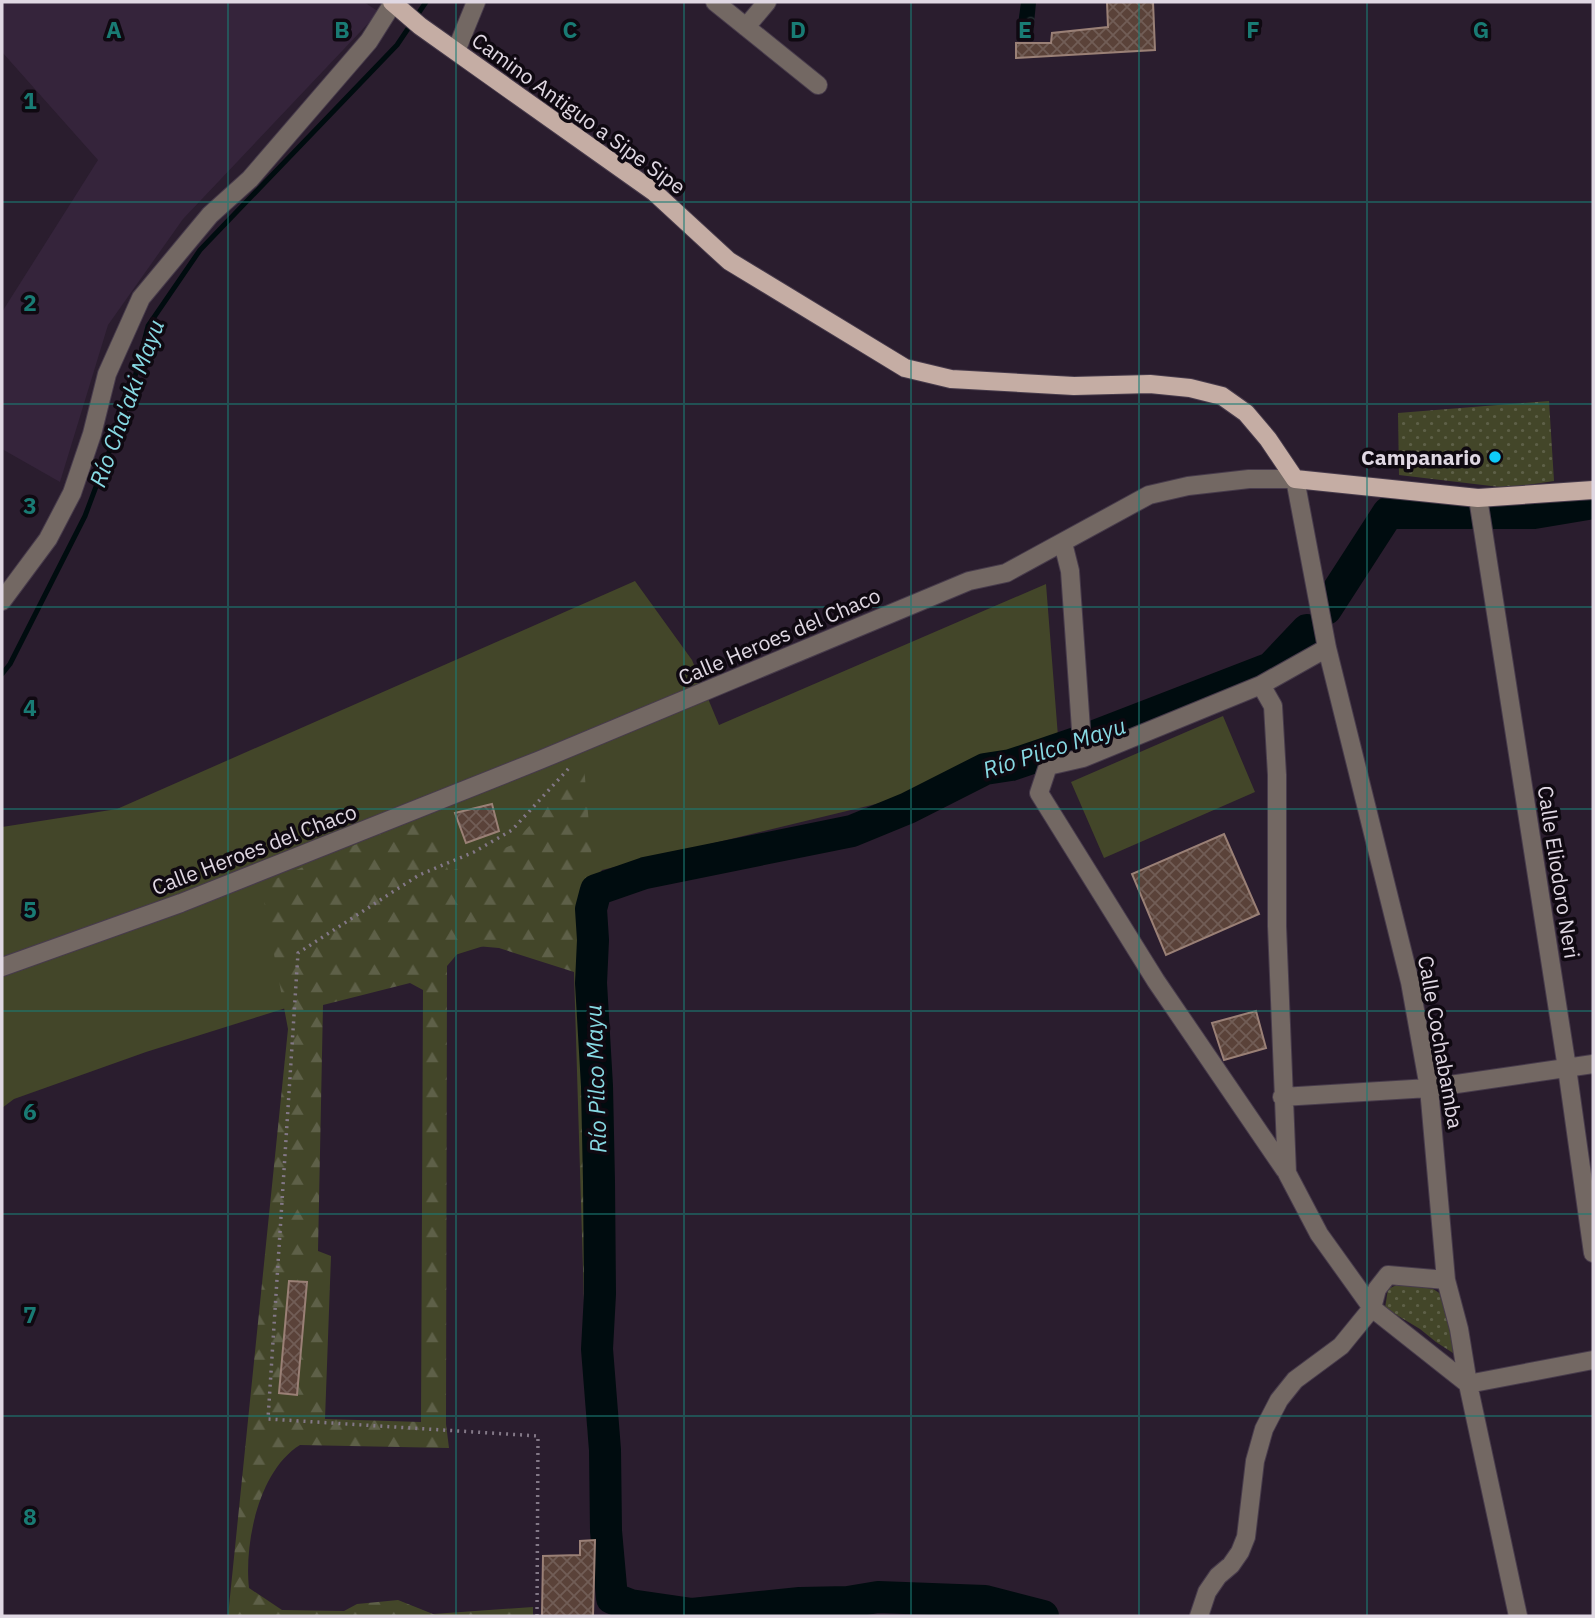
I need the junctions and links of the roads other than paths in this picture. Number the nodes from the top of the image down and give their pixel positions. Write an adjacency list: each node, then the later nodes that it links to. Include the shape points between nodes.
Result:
1 (476, 2): 6 (street)
2 (715, 2): 5 (street)
3 (767, 2): 5 (street)
4 (395, 4): 6 (main road, Camino Antiguo a Sipe Sipe); 12 (street, via 369,41 250,179 201,225 141,298 107,374 72,493 48,539)
5 (746, 27): 7 (street)
6 (456, 51): 8 (main road, Camino Antiguo a Sipe Sipe, via 654,192 729,261 905,368 951,379 1074,386 1150,384 1223,396 1246,413)
7 (818, 85)
8 (1295, 479): 10 (main road, Calle Heroes del Chaco); 11 (street, Calle Heroes del Chaco, via 1249,479 1149,495); 13 (street, Calle Cochabamba)
9 (1593, 490): 10 (main road, Calle Heroes del Chaco)
10 (1478, 498): 18 (street, Calle Eliodoro Neri)
11 (1063, 543): 15 (street, via 1070,571); 16 (street, Calle Heroes del Chaco, via 1006,573 969,581 540,760 181,903)
12 (2, 601)
13 (1326, 648): 14 (street); 19 (street, Calle Cochabamba, via 1410,982)
14 (1261, 685): 15 (street); 20 (street, via 1273,706 1277,775)
15 (1083, 758): 21 (street, via 1048,766 1039,793 1156,981)
16 (2, 967)
17 (1593, 1064): 18 (street)
18 (1567, 1068): 19 (street); 22 (street, Calle Eliodoro Neri)
19 (1429, 1088): 20 (street); 23 (street, Calle Cochabamba)
20 (1282, 1097): 21 (street)
21 (1287, 1173): 24 (street, via 1319,1234)
22 (1593, 1253)
23 (1446, 1280): 24 (street, via 1388,1275 1377,1289); 26 (street, Calle Cochabamba)
24 (1373, 1308): 26 (street); 27 (street, via 1341,1346 1295,1380 1279,1400 1255,1461 1246,1537 1236,1558 1217,1576)
25 (1593, 1360): 26 (street)
26 (1468, 1384): 28 (street, Calle Cochabamba)
27 (1199, 1616)
28 (1518, 1616)

